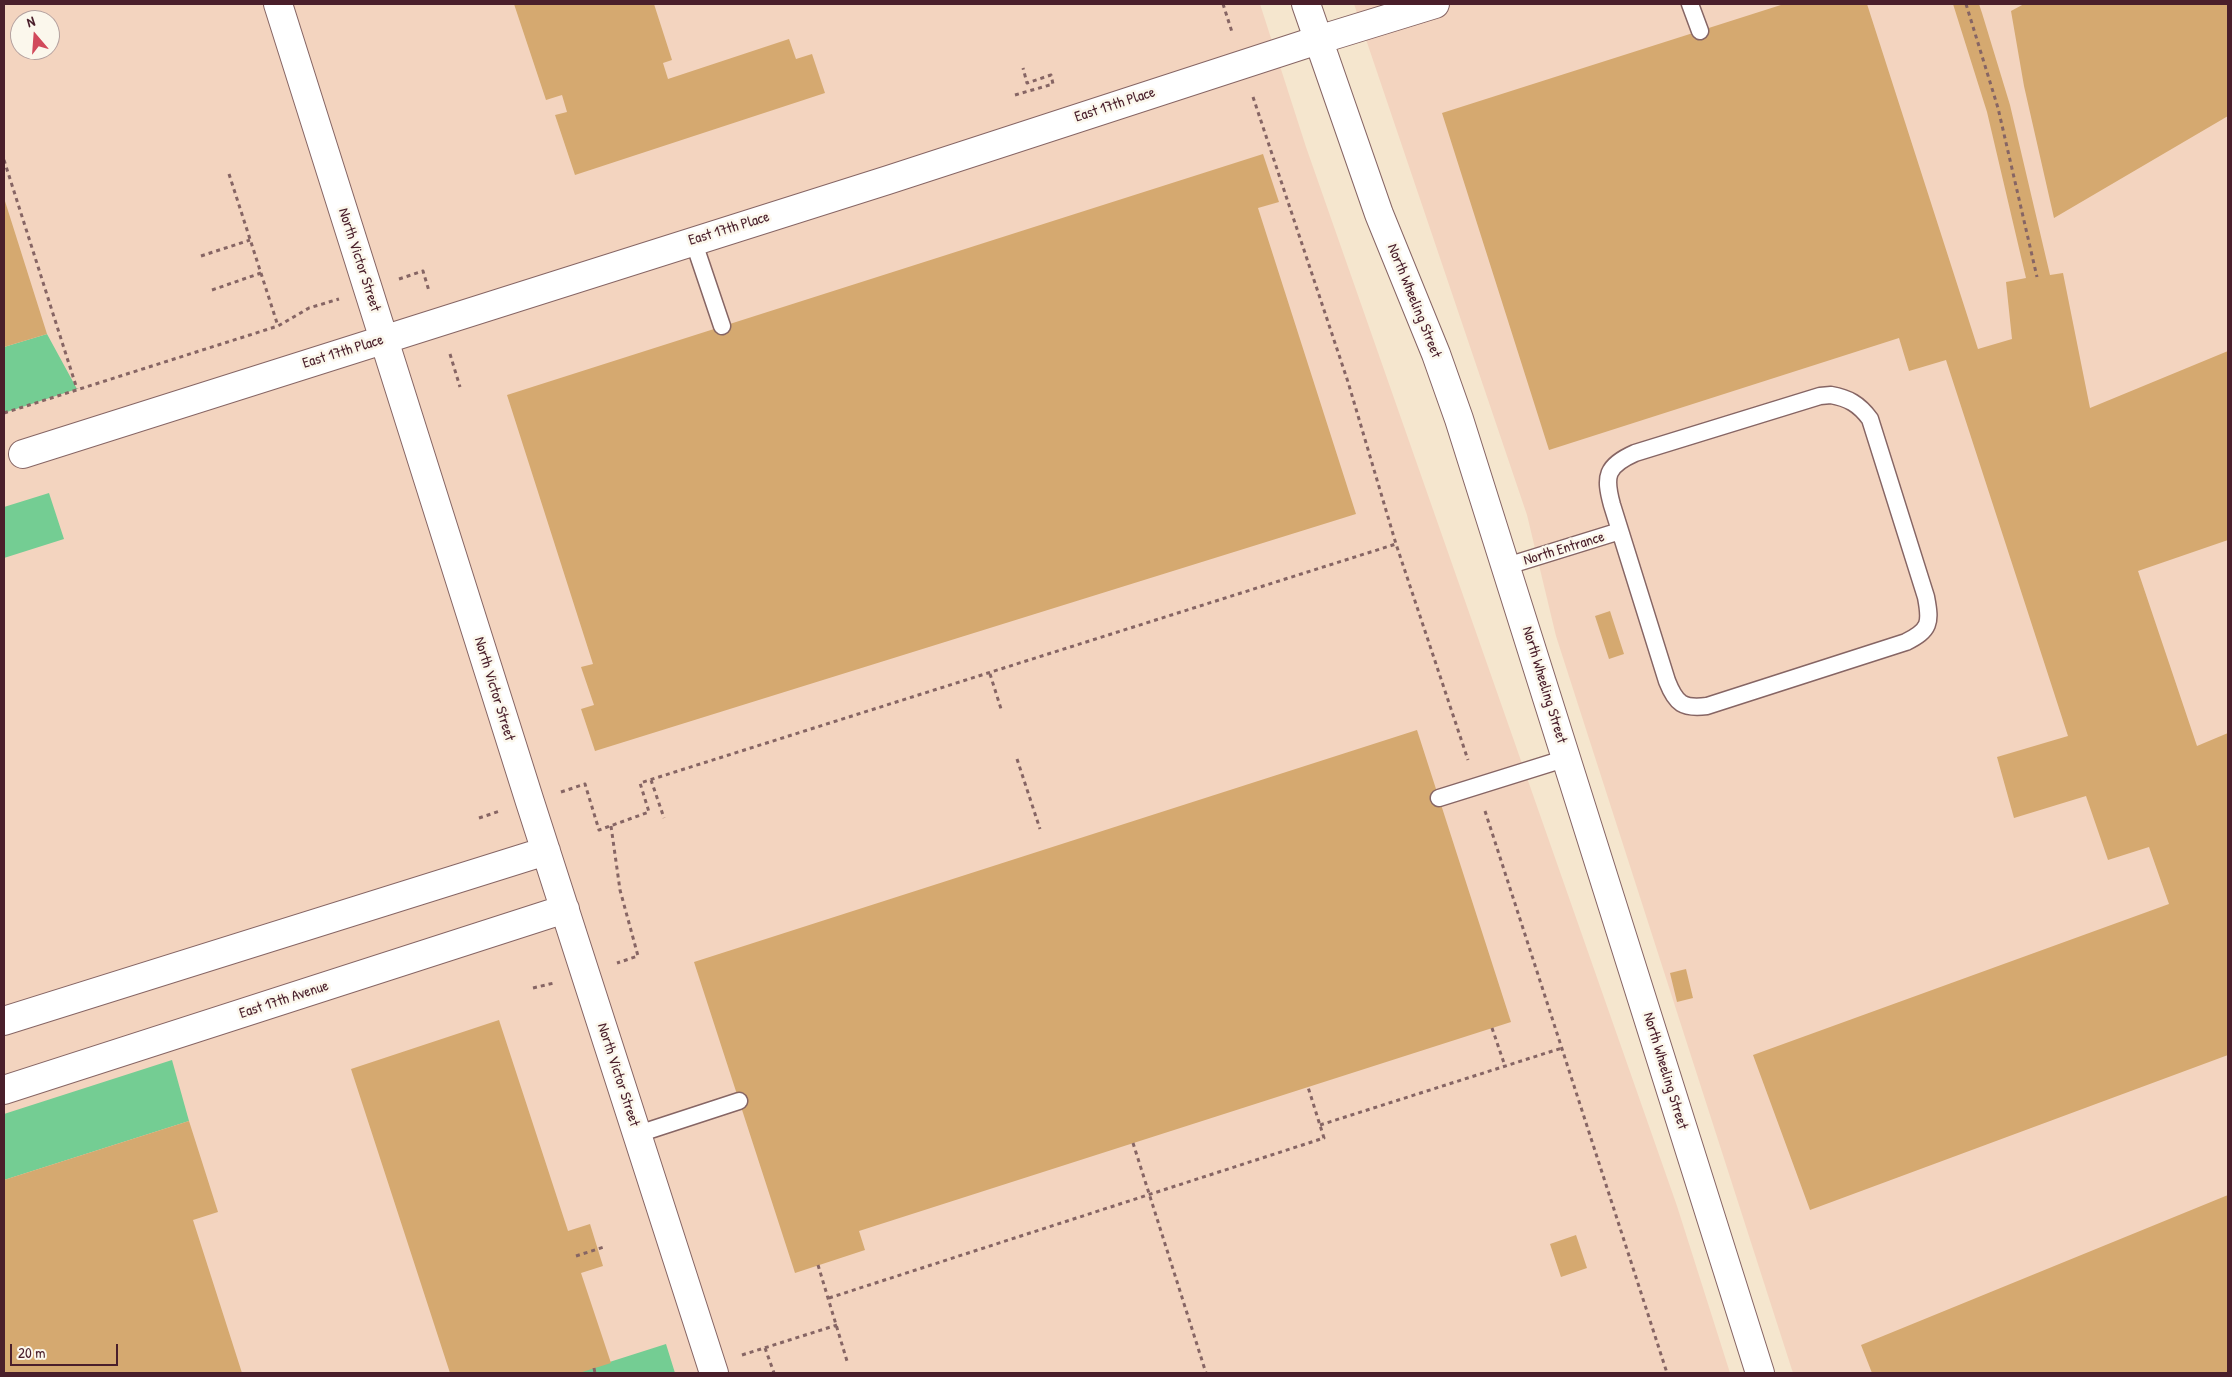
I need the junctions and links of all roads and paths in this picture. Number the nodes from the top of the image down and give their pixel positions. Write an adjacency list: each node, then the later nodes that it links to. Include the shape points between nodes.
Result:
1 (278, 4): 22 (street, North Victor Street)
2 (1223, 4): 8 (path)
3 (1306, 4): 9 (street, North Wheeling Street)
4 (1436, 4): 9 (street, East 17th Place)
5 (1690, 4): 7 (lane)
6 (1966, 4): 19 (path, via 1998,108)
7 (1700, 31)
8 (1232, 32)
9 (1318, 40): 16 (street, East 17th Place); 28 (street, North Wheeling Street, via 1379,214 1452,396)
10 (1023, 68): 11 (path, via 1027,83 1050,75 1053,84)
11 (1015, 95)
12 (1253, 97): 27 (path, via 1348,382)
13 (4, 160): 23 (path)
14 (229, 174): 15 (path)
15 (250, 240): 17 (path); 18 (path)
16 (693, 240): 21 (lane); 22 (street, East 17th Place)
17 (201, 256)
18 (261, 273): 20 (path); 23 (path, via 278,326)
19 (2038, 277)
20 (212, 290)
21 (722, 326)
22 (385, 339): 25 (street, East 17th Place); 40 (street, North Victor Street)
23 (77, 390): 24 (path)
24 (4, 413)
25 (23, 454)
26 (1620, 531): 26 (lane, via 1671,690 1675,698 1687,706 1707,706 1906,642 1924,632 1929,620 1926,597 1870,419 1855,403 1845,398 1820,396 1620,460 1606,480); 28 (lane, North Entrance)
27 (1396, 544): 29 (path); 35 (path)
28 (1507, 566): 31 (street, North Wheeling Street)
29 (990, 674): 30 (path); 33 (path)
30 (1002, 712)
31 (1567, 758): 35 (lane); 66 (street, North Wheeling Street)
32 (1017, 759): 39 (path)
33 (652, 780): 37 (path); 38 (path, via 640,783 649,812)
34 (585, 784): 38 (path, via 598,830)
35 (1477, 786): 36 (lane); 45 (path)
36 (1439, 798)
37 (664, 818)
38 (611, 826): 42 (path, via 620,890)
39 (1040, 829)
40 (546, 851): 41 (street, North Victor Street); 43 (street)
41 (565, 909): 48 (street, East 17th Avenue); 51 (street, North Victor Street)
42 (638, 956)
43 (4, 1021)
44 (1492, 1028): 46 (path)
45 (1562, 1048): 46 (path); 65 (path)
46 (1505, 1066): 50 (path)
47 (1308, 1086): 50 (path)
48 (4, 1090)
49 (740, 1101): 51 (lane)
50 (1320, 1125): 53 (path, via 1324,1138)
51 (638, 1134): 62 (street, North Victor Street)
52 (1133, 1143): 53 (path)
53 (1150, 1196): 57 (path); 64 (path)
54 (604, 1247): 55 (path)
55 (576, 1256)
56 (818, 1265): 57 (path)
57 (829, 1298): 58 (path)
58 (837, 1325): 59 (path); 63 (path, via 766,1348)
59 (847, 1361)
60 (594, 1368): 61 (path)
61 (596, 1373)
62 (714, 1373)
63 (774, 1373)
64 (1206, 1373)
65 (1667, 1373)
66 (1760, 1373)

